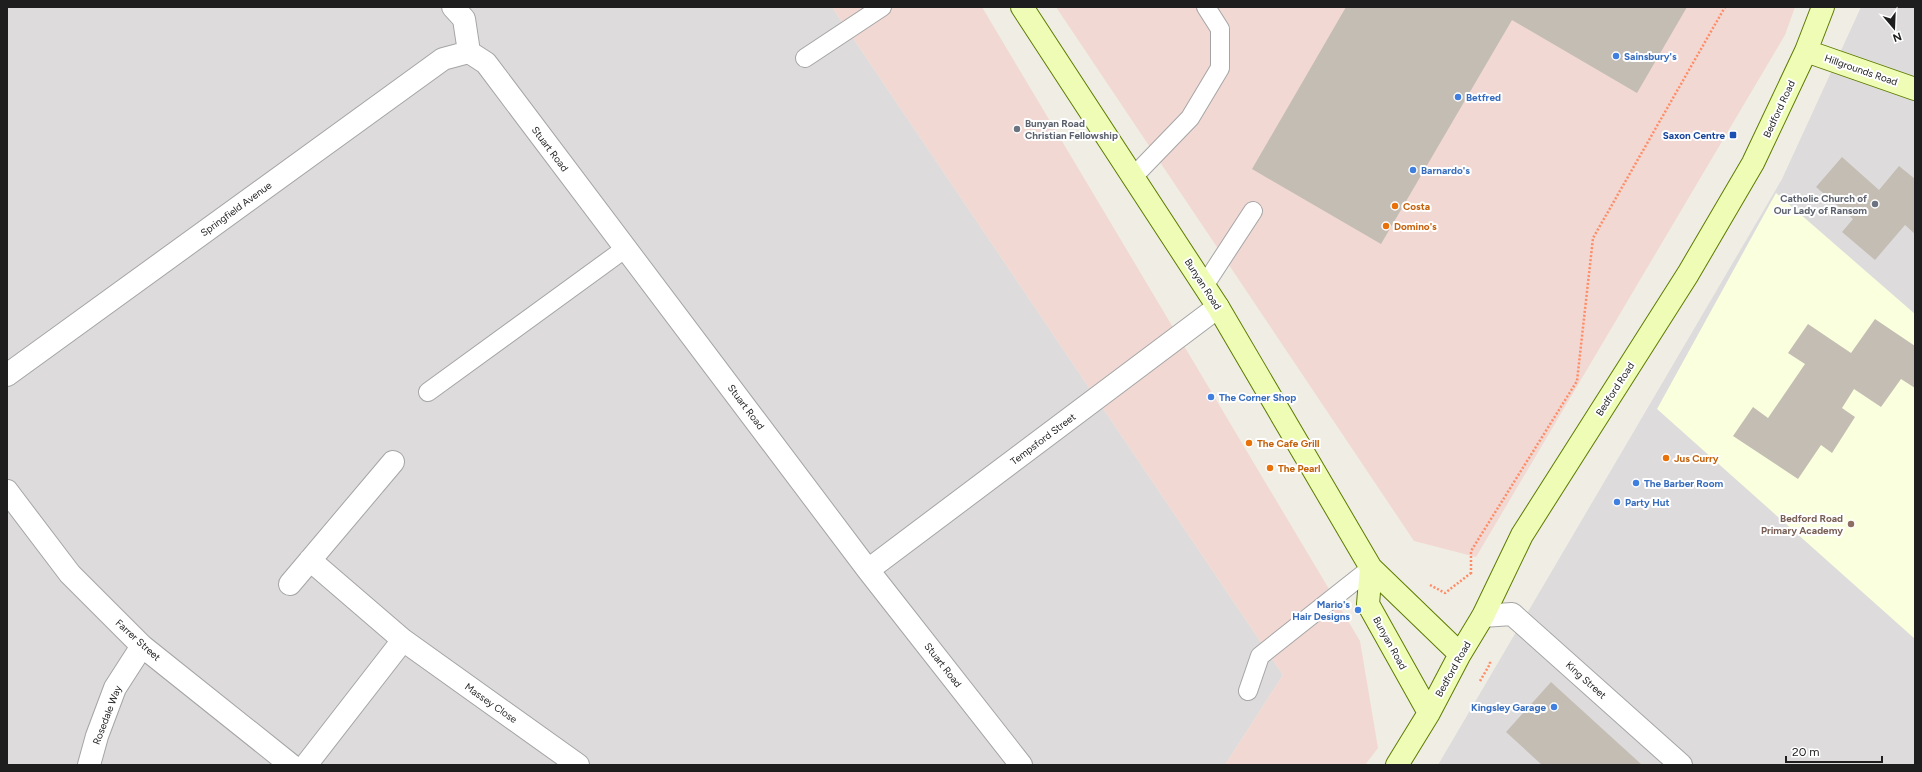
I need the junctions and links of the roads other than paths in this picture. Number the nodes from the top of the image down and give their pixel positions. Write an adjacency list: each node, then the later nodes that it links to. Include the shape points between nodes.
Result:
1 (453, 7): 7 (street, via 464,19)
2 (882, 7): 8 (lane)
3 (1022, 7): 10 (street, Bunyan Road)
4 (1206, 7): 10 (lane, via 1220,28 1220,68 1190,118)
5 (1823, 7): 6 (street, Bedford Road)
6 (1806, 51): 9 (street, Hillgrounds Road); 23 (street, Bedford Road, via 1753,162 1688,274 1522,535)
7 (469, 52): 12 (street, Stuart Road, via 486,64); 15 (street, Springfield Avenue, via 443,59)
8 (805, 58)
9 (1915, 89)
10 (1133, 177): 13 (street, Bunyan Road)
11 (1253, 212): 13 (lane)
12 (626, 248): 16 (lane); 21 (street, Stuart Road)
13 (1204, 286): 14 (street, Bunyan Road)
14 (1218, 307): 20 (street, Bunyan Road); 21 (street, Tempsford Street)
15 (7, 375)
16 (428, 392)
17 (393, 462): 19 (street)
18 (7, 491): 25 (street, Farrer Street, via 70,574)
19 (310, 560): 22 (street); 24 (street, Massey Close)
20 (1371, 568): 26 (street, Bunyan Road); 27 (lane, via 1260,656); 28 (street, Bunyan Road, via 1368,604)
21 (868, 570): 33 (street, Stuart Road)
22 (290, 584)
23 (1483, 616): 26 (street, Bedford Road); 35 (street, King Street, via 1512,614)
24 (403, 640): 31 (street); 32 (street, Massey Close)
25 (142, 646): 29 (street, Rosedale Way, via 115,688); 30 (street, Farrer Street)
26 (1460, 654): 28 (street, Bedford Road)
27 (1248, 691)
28 (1429, 713): 34 (street, Bedford Road)
29 (89, 765)
30 (291, 765)
31 (306, 765)
32 (578, 765)
33 (1021, 765)
34 (1397, 765)
35 (1681, 765)

